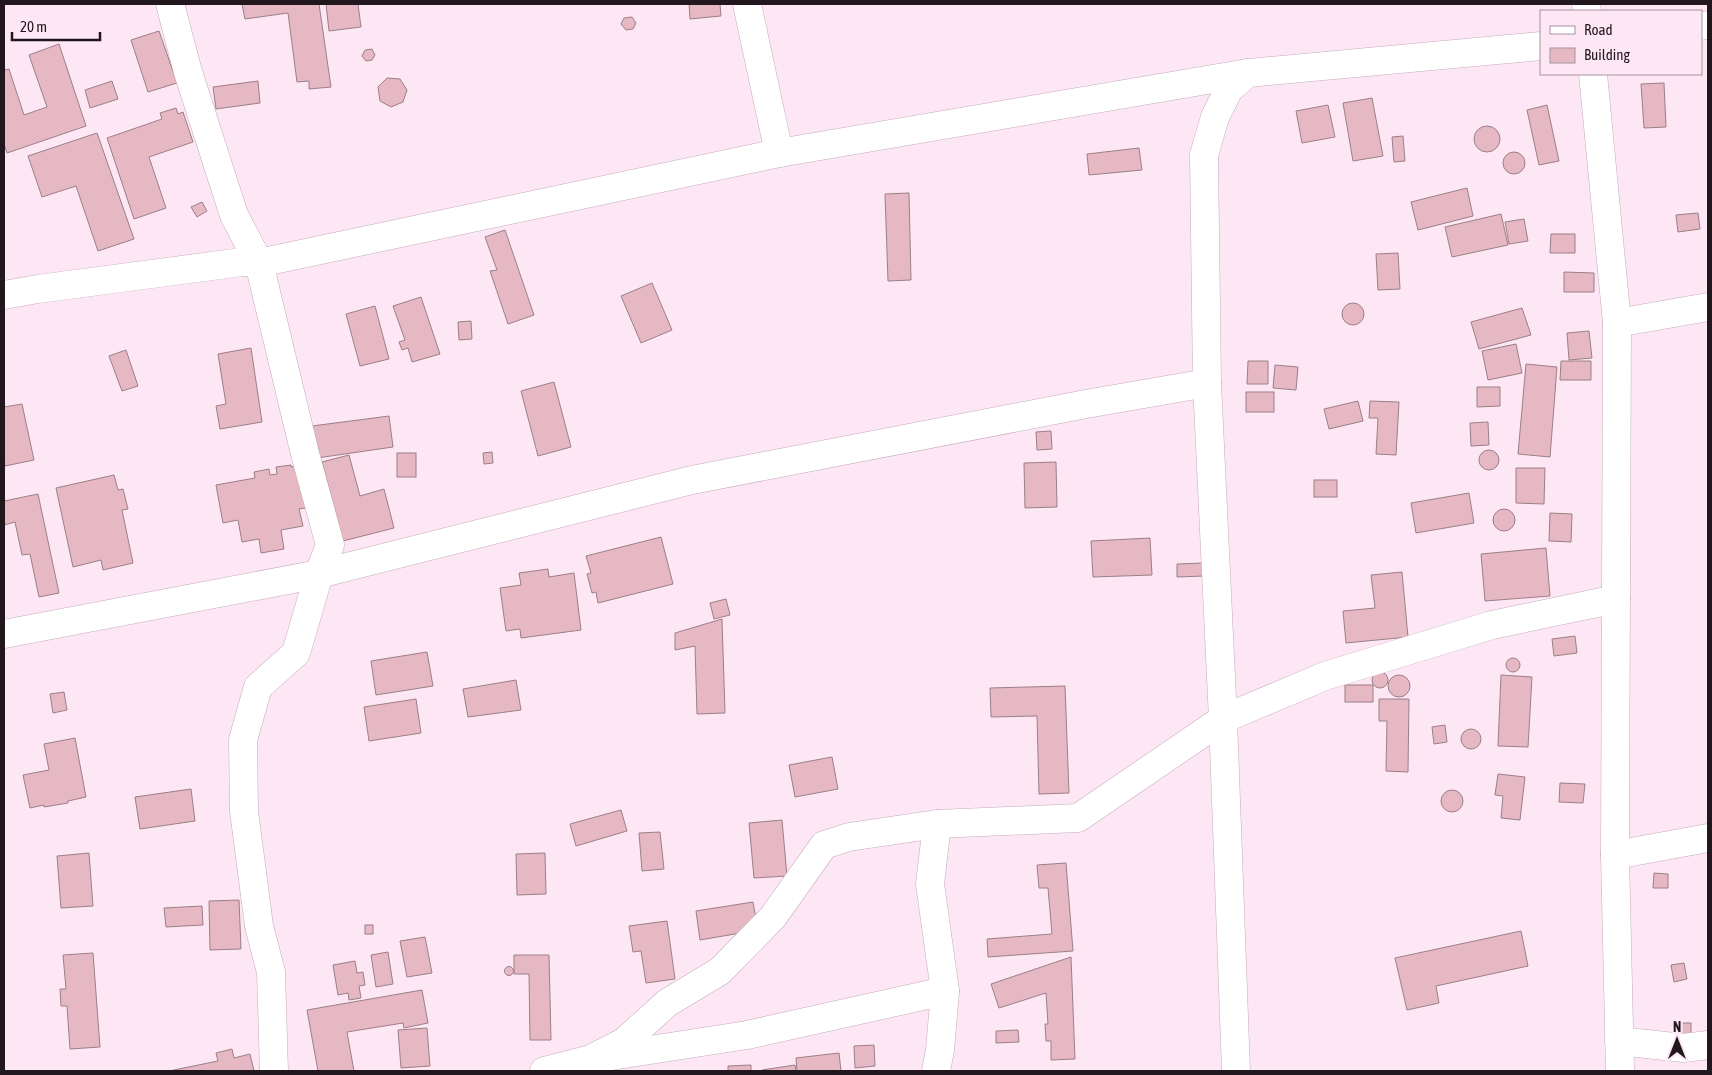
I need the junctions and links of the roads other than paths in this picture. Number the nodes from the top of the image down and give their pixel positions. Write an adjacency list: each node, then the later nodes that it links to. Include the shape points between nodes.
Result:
1 (170, 4): 7 (street, via 188,72 234,215)
2 (747, 4): 6 (street)
3 (1540, 46): 4 (street)
4 (1248, 74): 6 (street); 11 (street, via 1229,89 1215,117 1204,155)
5 (1593, 75): 10 (street)
6 (779, 153): 7 (street)
7 (259, 263): 8 (street, via 242,262); 12 (street, via 330,545)
8 (4, 295)
9 (1708, 307): 10 (street)
10 (1617, 323): 13 (street)
11 (1207, 383): 12 (street, via 692,480); 15 (street)
12 (319, 574): 14 (street); 24 (street, via 296,653 258,687 243,740 244,811 259,926 270,972)
13 (1616, 599): 15 (street, via 1492,625 1325,676); 18 (street)
14 (4, 634)
15 (1223, 719): 16 (street, via 1078,818); 26 (street)
16 (937, 824): 19 (street, via 930,884); 22 (street, via 849,837 824,845 773,917 720,971 667,1003 624,1042)
17 (1708, 838): 18 (street)
18 (1615, 855): 20 (street)
19 (945, 991): 22 (street, via 747,1035); 25 (street)
20 (1619, 1041): 21 (street, via 1684,1048); 27 (street)
21 (1708, 1046)
22 (591, 1059): 23 (street)
23 (556, 1070)
24 (274, 1071)
25 (936, 1071)
26 (1236, 1071)
27 (1620, 1071)

